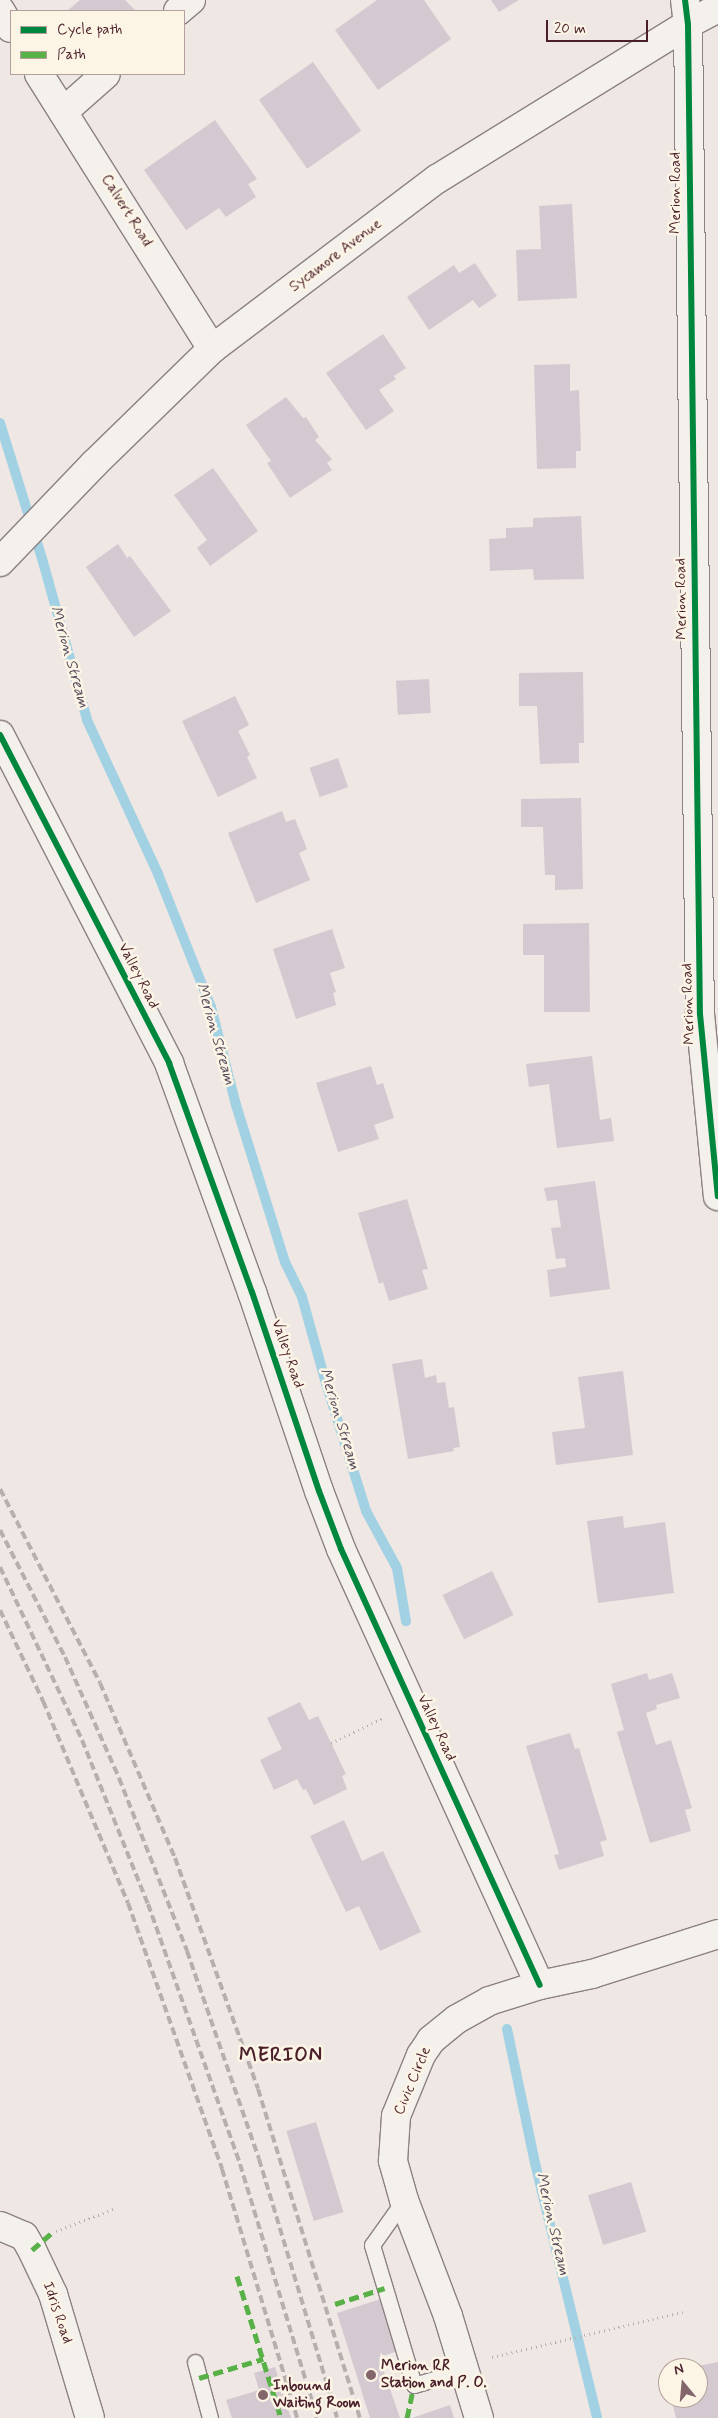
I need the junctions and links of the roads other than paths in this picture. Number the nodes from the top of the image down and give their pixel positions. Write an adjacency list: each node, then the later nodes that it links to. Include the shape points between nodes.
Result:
1 (191, 0): 4 (street)
2 (718, 8): 5 (street, Sycamore Avenue)
3 (0, 10): 6 (street)
4 (179, 10)
5 (687, 12): 10 (street, Sycamore Avenue, via 437,179); 13 (street, Merion Road, via 700,1014)
6 (10, 26)
7 (40, 75): 9 (street, Calvert Road)
8 (105, 75): 9 (street)
9 (63, 112): 10 (street, Calvert Road)
10 (212, 350): 11 (street, Sycamore Avenue)
11 (0, 562)
12 (0, 735): 15 (street, Valley Road, via 169,1063 341,1549)
13 (718, 1196)
14 (718, 1934): 15 (street, Civic Circle, via 592,1974)
15 (540, 1985): 16 (street, Civic Circle, via 489,2001 458,2019 431,2040 421,2055 396,2116 393,2139 393,2161)
16 (404, 2200): 19 (street, Civic Circle); 19 (lane, via 372,2245 414,2385)
17 (0, 2226): 20 (street, Idris Road, via 24,2236 53,2294)
18 (195, 2362): 21 (lane)
19 (464, 2367): 22 (street, Civic Circle)
20 (90, 2418)
21 (210, 2418)
22 (479, 2418)

